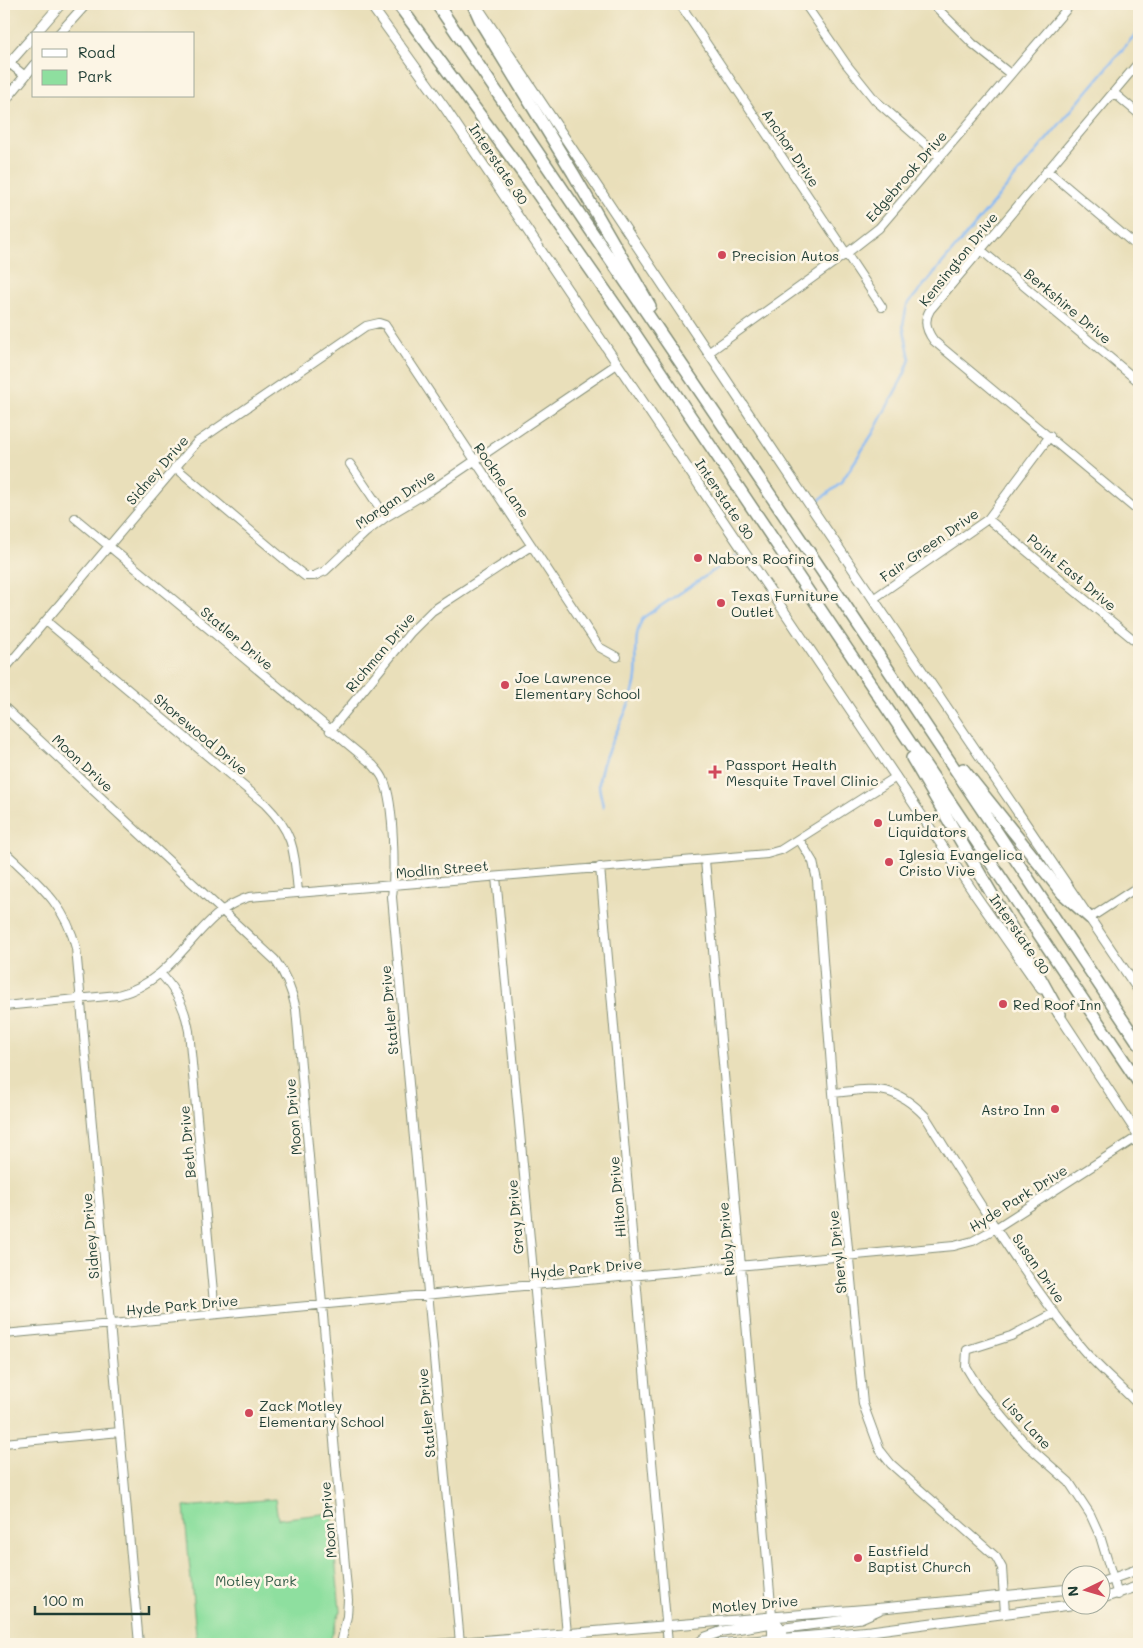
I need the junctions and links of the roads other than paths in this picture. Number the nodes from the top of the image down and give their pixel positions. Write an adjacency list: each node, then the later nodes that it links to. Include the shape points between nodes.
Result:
1 (61, 4): 11 (main road)
2 (86, 4): 12 (main road)
3 (370, 4): 30 (main road, Interstate 30, via 423,76)
4 (398, 4): 48 (highway, via 623,316)
5 (437, 4): 31 (highway)
6 (474, 4): 29 (main road); 31 (highway, via 483,26 573,173)
7 (680, 4): 26 (street, Anchor Drive)
8 (805, 4): 22 (street, via 875,100)
9 (933, 4): 17 (street, via 972,44)
10 (1071, 4): 17 (street, Edgebrook Drive)
11 (36, 32)
12 (62, 32)
13 (32, 36): 15 (main road)
14 (1139, 62): 19 (street, Kensington Drive)
15 (5, 64): 18 (street)
16 (32, 67): 18 (main road)
17 (1009, 74): 22 (street, Edgebrook Drive)
18 (25, 76): 20 (main road)
19 (1114, 93): 21 (street); 23 (street, Kensington Drive)
20 (4, 102)
21 (1139, 114)
22 (940, 157): 26 (street, Edgebrook Drive, via 879,228)
23 (1047, 170): 24 (street); 25 (street, Kensington Drive)
24 (1139, 248)
25 (981, 250): 32 (street, Berkshire Drive); 33 (street, Kensington Drive, via 928,314 928,333)
26 (847, 254): 27 (street, Anchor Drive); 29 (street, Edgebrook Drive)
27 (882, 307)
28 (366, 326): 34 (street, Rockne Lane, via 374,323 384,325); 36 (street, Sidney Drive, via 206,435)
29 (708, 353): 43 (main road)
30 (617, 364): 34 (street, Morgan Drive); 52 (main road, Interstate 30)
31 (682, 364): 50 (highway)
32 (1139, 382)
33 (1050, 436): 37 (street, Kensington Drive); 40 (street, Fair Green Drive)
34 (474, 460): 38 (street, Morgan Drive); 41 (street, Rockne Lane)
35 (350, 464): 38 (street)
36 (175, 467): 38 (street, Morgan Drive, via 305,576 325,571); 42 (street, Sidney Drive)
37 (1139, 512)
38 (386, 517)
39 (75, 518): 42 (street, Statler Drive)
40 (988, 519): 43 (street, Fair Green Drive); 45 (street, Point East Drive)
41 (531, 546): 46 (street, Rockne Lane, via 598,647); 51 (street, Richman Drive, via 432,611 410,633)
42 (109, 548): 44 (street, Sidney Drive); 51 (street, Statler Drive)
43 (873, 599): 62 (main road)
44 (46, 621): 47 (street, Sidney Drive); 60 (street, Shorewood Drive, via 281,820 294,853)
45 (1139, 644)
46 (617, 657)
47 (4, 670)
48 (884, 705): 67 (highway); 69 (highway)
49 (4, 707): 61 (street, Moon Drive)
50 (918, 713): 62 (highway, via 1063,894); 68 (highway)
51 (330, 731): 58 (street, Statler Drive, via 373,765 384,779)
52 (896, 777): 53 (street, Modlin Street); 67 (main road, Interstate 30)
53 (799, 839): 55 (street, Modlin Street, via 767,854); 70 (street, Sheryl Drive, via 813,862 816,880)
54 (4, 851): 65 (street, Sidney Drive, via 63,911 76,948)
55 (705, 860): 56 (street, Modlin Street); 74 (street, Ruby Drive)
56 (600, 867): 57 (street, Modlin Street); 75 (street, Hilton Drive)
57 (496, 877): 58 (street, Modlin Street); 76 (street, Gray Drive)
58 (393, 886): 60 (street, Modlin Street); 77 (street, Statler Drive)
59 (1139, 886): 62 (street)
60 (298, 892): 61 (street, Modlin Street, via 249,897)
61 (222, 911): 63 (street, Modlin Street); 78 (street, Moon Drive, via 275,960 292,992)
62 (1090, 918): 64 (main road)
63 (161, 974): 65 (street, Modlin Street, via 130,992); 81 (street, Beth Drive, via 176,990 189,1031)
64 (1139, 991)
65 (80, 999): 66 (street, Modlin Street); 82 (street, Sidney Drive)
66 (4, 1006)
67 (1060, 1014): 71 (main road, Interstate 30)
68 (1139, 1044)
69 (1139, 1083)
70 (833, 1093): 72 (street, Susan Drive, via 876,1089 894,1092 914,1104 925,1116); 73 (street, Sheryl Drive)
71 (1139, 1136): 72 (street, Hyde Park Drive)
72 (996, 1228): 73 (street, Hyde Park Drive, via 973,1241 954,1246); 80 (street, Susan Drive)
73 (850, 1257): 74 (street, Hyde Park Drive); 94 (street, Sheryl Drive, via 863,1404 880,1450 891,1464 996,1557 1002,1568)
74 (741, 1267): 75 (street, Hyde Park Drive); 98 (street, Ruby Drive)
75 (637, 1276): 76 (street, Hyde Park Drive); 99 (street, Hilton Drive)
76 (534, 1286): 77 (street, Hyde Park Drive); 100 (street, Gray Drive)
77 (428, 1295): 78 (street, Hyde Park Drive); 103 (street, Statler Drive)
78 (322, 1305): 81 (street, Hyde Park Drive); 105 (street, Moon Drive, via 348,1600)
79 (4, 1312): 83 (street)
80 (1055, 1313): 84 (street, Susan Drive, via 1097,1366); 88 (street, Lisa Lane, via 1011,1336 967,1350 966,1367 980,1390 1026,1444 1069,1482 1090,1514)
81 (215, 1314): 82 (street, Hyde Park Drive)
82 (110, 1324): 83 (street, Hyde Park Drive); 85 (street, Sidney Drive)
83 (5, 1334)
84 (1139, 1406)
85 (120, 1432): 86 (street); 104 (street, Sidney Drive)
86 (4, 1443)
87 (1139, 1570): 88 (main road)
88 (1113, 1580): 89 (main road); 92 (street, Lisa Lane)
89 (1110, 1581)
90 (1139, 1586): 92 (main road)
91 (1060, 1590): 94 (main road, Motley Drive)
92 (1118, 1594): 93 (main road)
93 (1110, 1596)
94 (1003, 1597): 96 (main road, Motley Drive); 97 (street, Sheryl Drive)
95 (1060, 1606): 97 (main road)
96 (883, 1608): 98 (main road, Motley Drive); 101 (main road, via 861,1618)
97 (1004, 1613): 101 (main road, via 871,1631)
98 (772, 1616): 99 (main road, Motley Drive); 101 (street); 102 (street, Ruby Drive); 109 (main road, via 767,1624 723,1630)
99 (667, 1625): 100 (main road, Motley Drive); 108 (street, Hilton Drive)
100 (566, 1634): 103 (main road, Motley Drive); 107 (street, Gray Drive)
101 (784, 1637): 102 (main road)
102 (772, 1642): 110 (main road)
103 (460, 1643): 106 (main road, Motley Drive)
104 (139, 1644)
105 (341, 1644)
106 (441, 1644)
107 (568, 1644)
108 (668, 1644)
109 (696, 1644)
110 (716, 1644)

